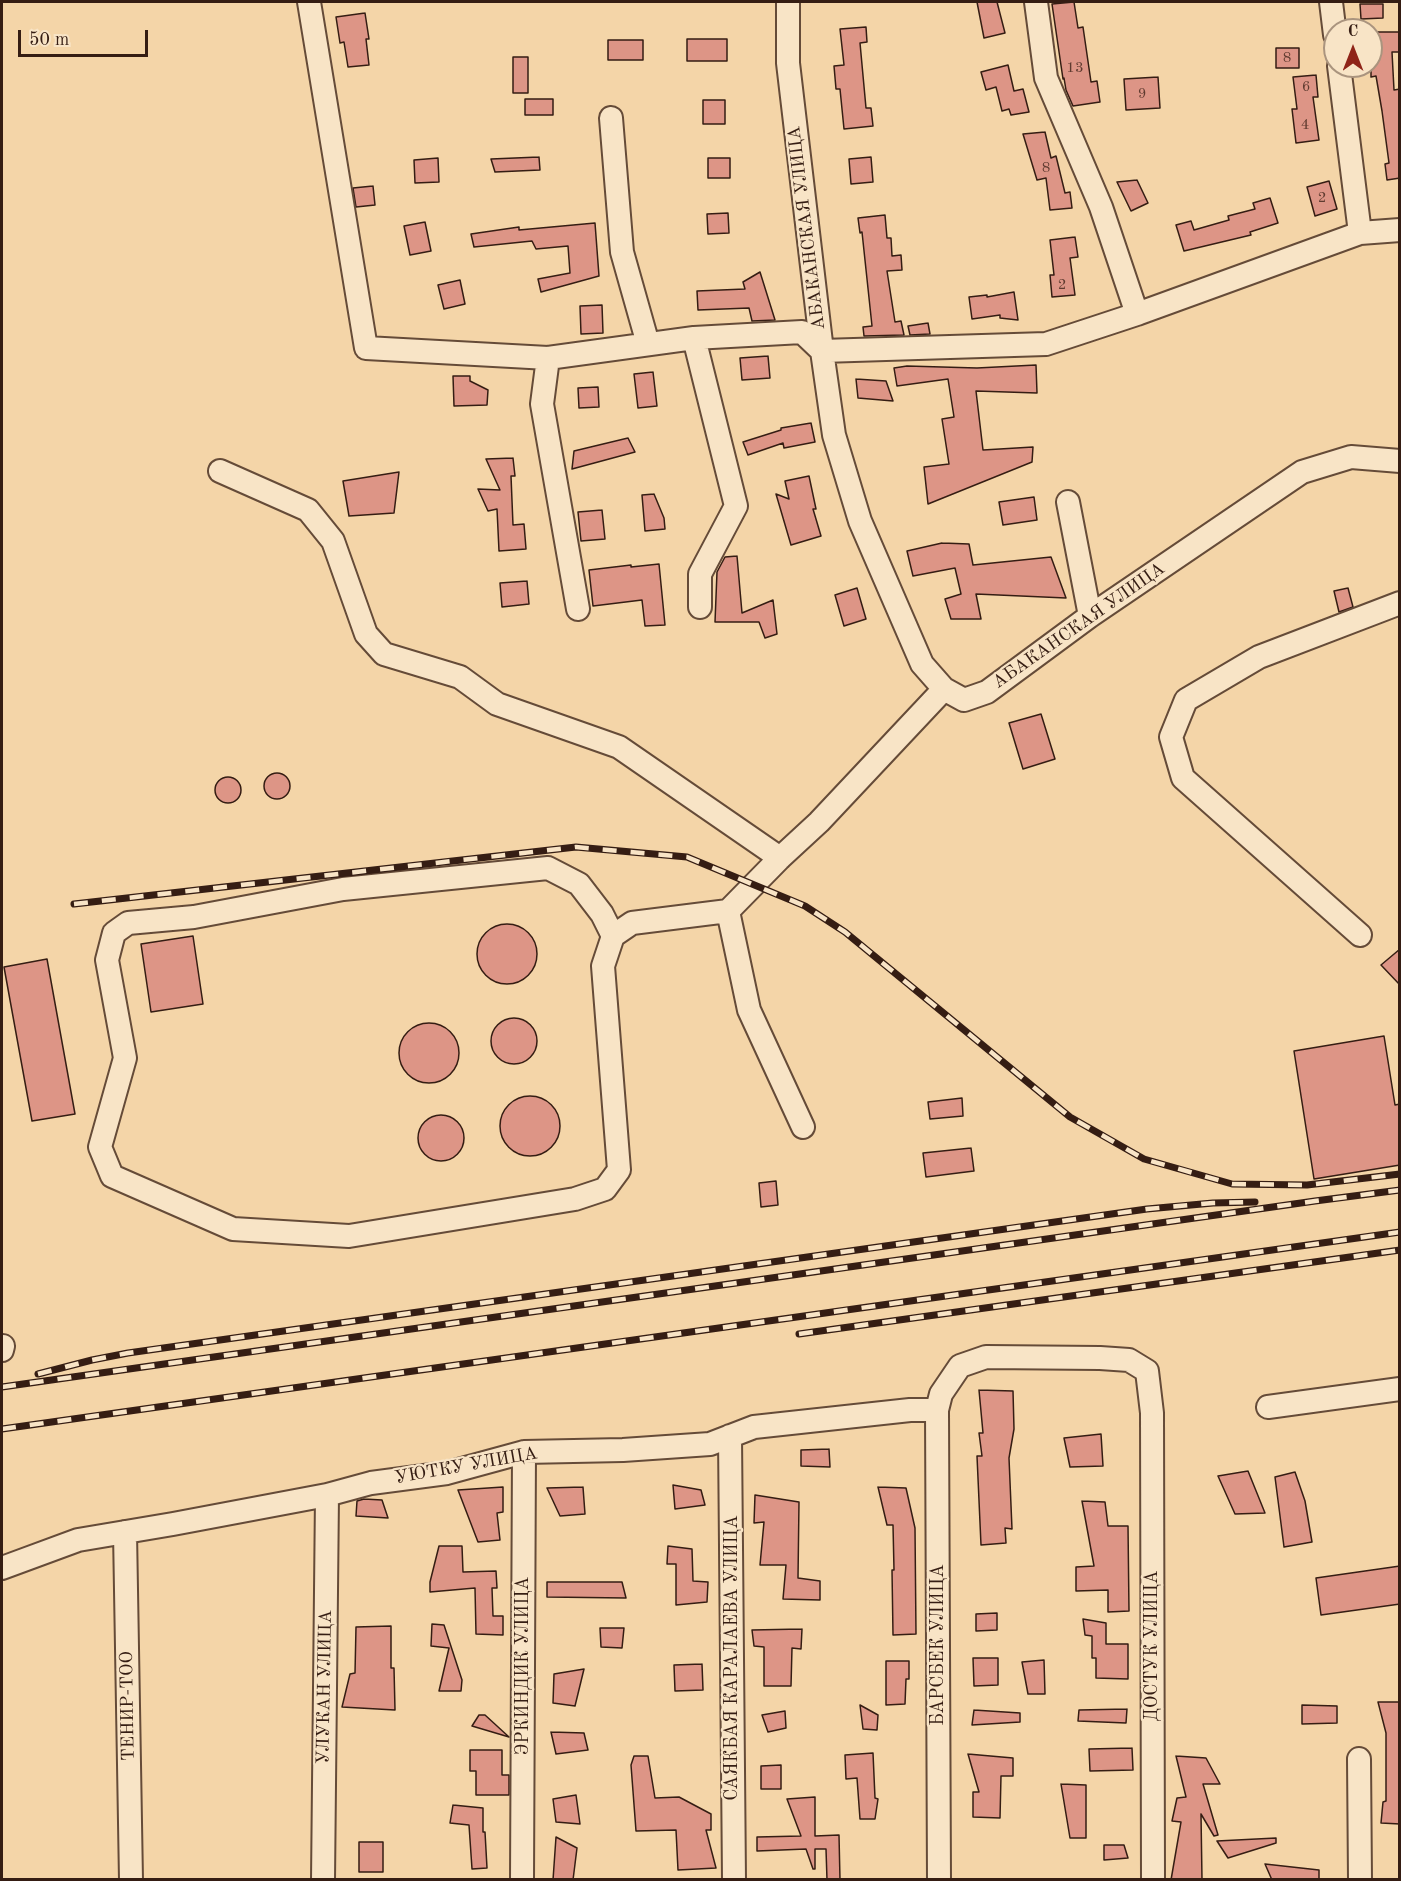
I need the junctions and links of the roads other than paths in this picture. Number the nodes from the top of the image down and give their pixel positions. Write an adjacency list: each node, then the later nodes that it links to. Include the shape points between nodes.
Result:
1 (309, 2): 14 (street, via 366,348)
2 (788, 2): 13 (street, АБАКАНСКАЯ УЛИЦА, via 788,63)
3 (1036, 2): 10 (street, via 1046,78 1101,207)
4 (1331, 2): 5 (street)
5 (1333, 18)
6 (1341, 78): 9 (street)
7 (611, 118): 12 (street, via 622,252)
8 (1400, 230): 9 (street)
9 (1360, 233): 10 (street)
10 (1137, 314): 13 (street, via 1046,344)
11 (694, 338): 12 (street); 13 (street, via 802,332); 19 (street, via 736,506 700,574)
12 (648, 344): 14 (street)
13 (822, 351): 22 (street, АБАКАНСКАЯ УЛИЦА, via 834,435 860,521 922,664)
14 (548, 358): 20 (street, via 542,404)
15 (1400, 461): 21 (street, АБАКАНСКАЯ УЛИЦА, via 1351,457 1302,472)
16 (220, 471): 23 (street, via 308,510 333,541 366,634 384,654 460,677 497,704 619,747)
17 (1068, 502): 21 (street)
18 (1400, 603): 25 (street, via 1259,657 1186,700 1171,737 1183,778)
19 (700, 607)
20 (578, 609)
21 (1090, 616): 22 (street, АБАКАНСКАЯ УЛИЦА, via 987,692 964,700)
22 (944, 689): 23 (street)
23 (780, 858): 24 (street)
24 (728, 911): 26 (street, via 632,922); 27 (street, via 749,1010)
25 (1360, 935)
26 (613, 936): 26 (street, via 603,966 620,1170 605,1189 575,1199 349,1236 233,1229 112,1176 100,1147 125,1058 107,960 114,933 128,923 194,917 343,889 548,868 579,884)
27 (803, 1127)
28 (1400, 1389): 29 (street)
29 (1268, 1407)
30 (937, 1410): 31 (street, УЮТКУ УЛИЦА, via 754,1427); 41 (street, БАРСБЕК УЛИЦА); 42 (street, ДОСТУК УЛИЦА, via 940,1394 960,1366 986,1357 1129,1360 1147,1371 1152,1413)
31 (730, 1436): 32 (street, УЮТКУ УЛИЦА, via 710,1444); 40 (street, САЯКБАЯ КАРАЛАЕВА УЛИЦА)
32 (524, 1452): 33 (street, УЮТКУ УЛИЦА, via 447,1473 371,1483); 39 (street, ЭРКИНДИК УЛИЦА)
33 (327, 1495): 34 (street, УЮТКУ УЛИЦА); 38 (street, УЛУКАН УЛИЦА)
34 (125, 1532): 35 (street, УЮТКУ УЛИЦА, via 78,1540); 37 (street, ТЕНИР-ТОО)
35 (2, 1568)
36 (1359, 1759): 43 (street)
37 (131, 1880)
38 (323, 1880)
39 (522, 1880)
40 (734, 1880)
41 (939, 1880)
42 (1153, 1880)
43 (1360, 1880)

